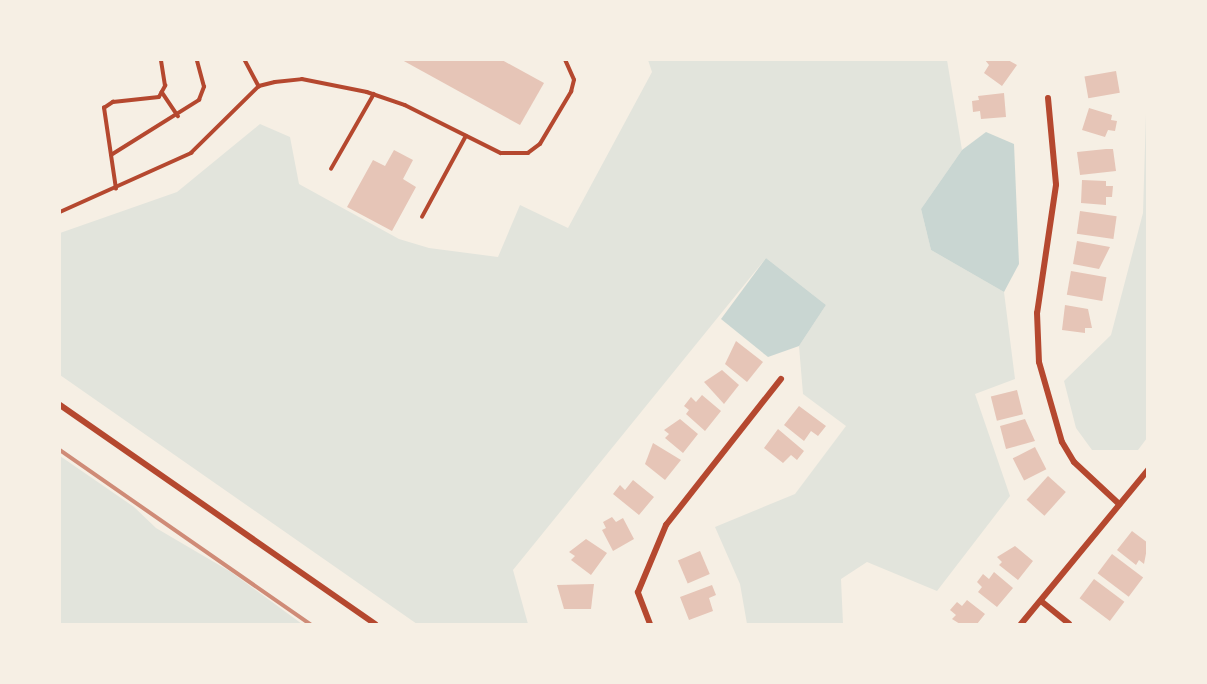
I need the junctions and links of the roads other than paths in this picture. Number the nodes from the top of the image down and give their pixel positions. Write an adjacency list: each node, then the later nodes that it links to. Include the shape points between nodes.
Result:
1 (161, 60): 6 (lane)
2 (197, 60): 9 (lane, via 204,87 198,100)
3 (245, 60): 5 (lane)
4 (565, 60): 10 (lane, via 573,80 571,92 534,150 510,155)
5 (259, 86): 7 (lane, via 302,79); 13 (lane, via 191,153)
6 (162, 92): 9 (lane); 11 (lane, via 159,97 104,108)
7 (374, 94): 10 (lane); 12 (lane)
8 (1048, 98): 19 (street, via 1056,186 1037,313 1039,362 1062,442 1074,462)
9 (177, 116): 11 (lane)
10 (466, 136): 15 (lane)
11 (111, 155): 13 (lane)
12 (331, 169)
13 (116, 189): 14 (lane)
14 (60, 212)
15 (422, 217)
16 (781, 379): 22 (street, via 673,513 638,592)
17 (60, 405): 21 (street)
18 (1147, 470): 19 (street)
19 (1119, 504): 20 (street)
20 (1041, 601): 23 (street); 24 (street)
21 (375, 625)
22 (650, 625)
23 (1021, 625)
24 (1069, 625)

